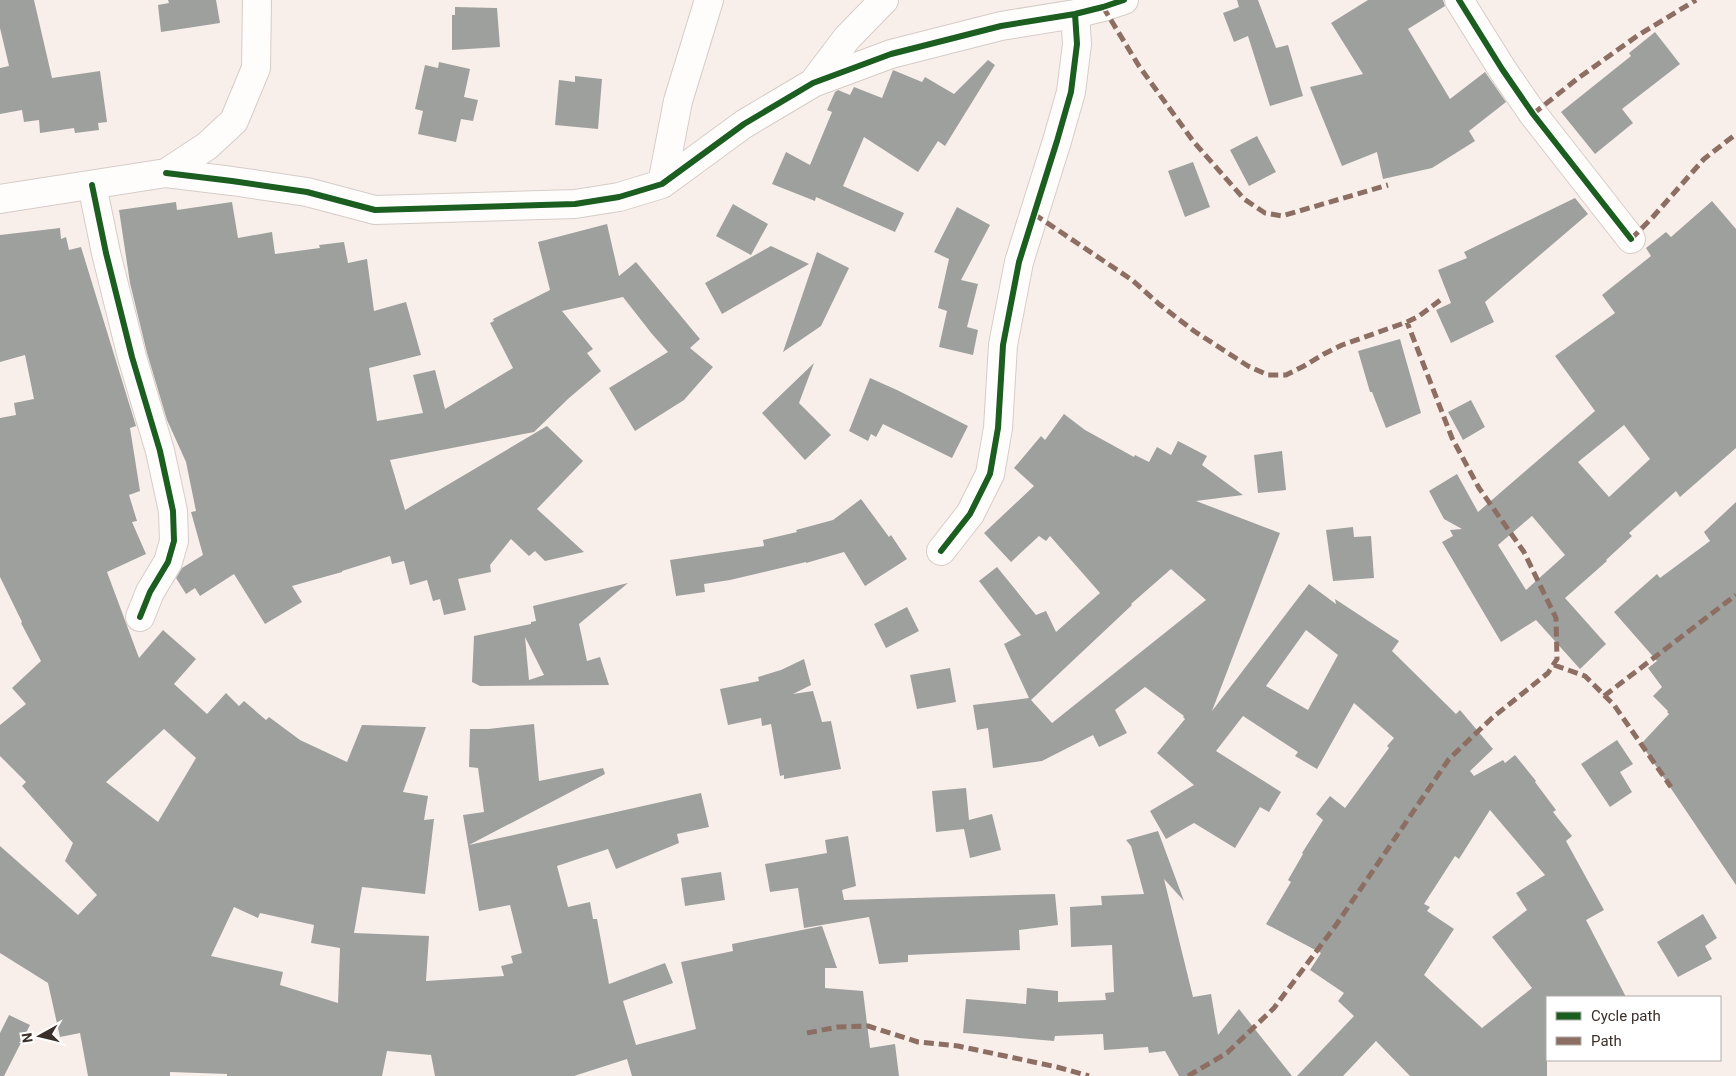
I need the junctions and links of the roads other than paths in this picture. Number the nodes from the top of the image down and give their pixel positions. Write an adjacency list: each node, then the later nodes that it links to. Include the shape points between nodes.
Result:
1 (257, 0): 8 (street, via 256,68 234,120 207,146)
2 (709, 0): 9 (street, via 678,101)
3 (884, 0): 7 (street, via 847,38)
4 (1124, 0): 6 (street)
5 (1458, 0): 12 (street, via 1533,114)
6 (1075, 14): 7 (street, via 1001,26 891,54); 13 (street, via 1077,44 1071,92 1019,262 1003,345 998,428 990,474 970,514)
7 (813, 83): 9 (street, via 744,124)
8 (166, 173): 9 (street, via 308,192 375,210 575,204 619,197); 10 (street)
9 (662, 184)
10 (92, 185): 11 (street); 14 (street, via 108,263 160,451 173,511 174,541 168,562 150,592)
11 (0, 199)
12 (1632, 239)
13 (941, 551)
14 (140, 618)

